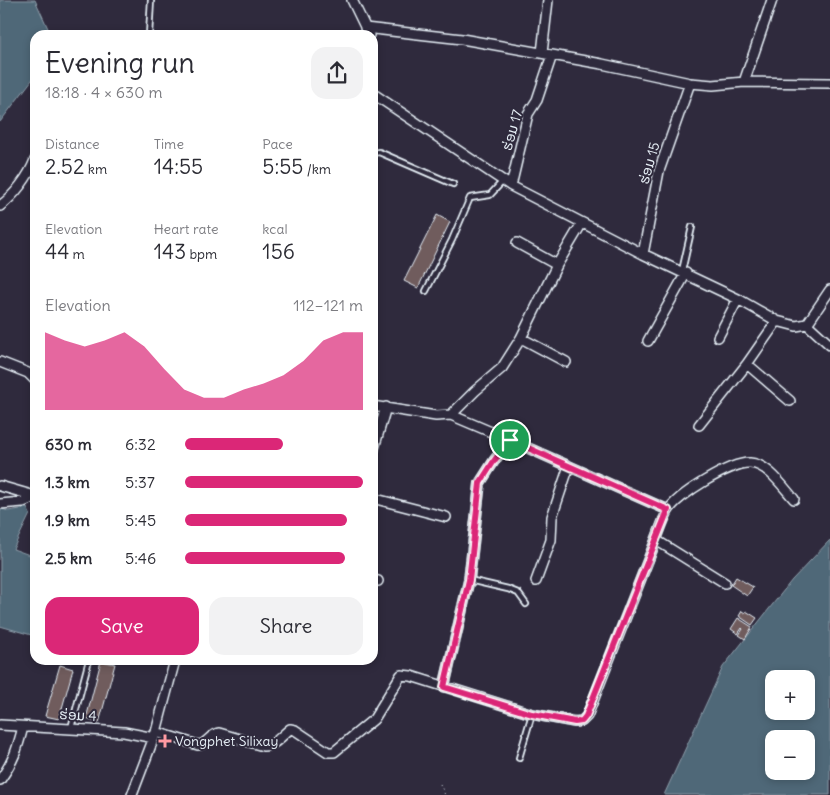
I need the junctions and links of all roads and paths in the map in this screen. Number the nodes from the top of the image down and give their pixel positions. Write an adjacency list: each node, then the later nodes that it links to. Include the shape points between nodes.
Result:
1 (151, 0): 5 (lane)
2 (352, 0): 6 (street)
3 (548, 0): 8 (street, ຮ່ອມ 17)
4 (772, 0): 9 (street)
5 (149, 30)
6 (366, 30)
7 (378, 33): 8 (street, via 462,39)
8 (547, 54): 10 (street); 16 (street, ຮ່ອມ 17, via 537,100 528,114)
9 (744, 82): 10 (street); 11 (street)
10 (690, 83): 21 (street, ຮ່ອມ 15, via 659,171)
11 (830, 83)
12 (378, 97): 16 (street)
13 (378, 152): 15 (lane)
14 (30, 171): 17 (street)
15 (453, 184)
16 (507, 184): 18 (street); 25 (lane, via 490,195 470,198)
17 (0, 206)
18 (582, 223): 21 (street); 22 (street)
19 (692, 227): 23 (lane)
20 (517, 242): 22 (street)
21 (643, 254): 23 (street)
22 (557, 265): 30 (street)
23 (684, 272): 26 (street); 31 (street)
24 (830, 290): 28 (street)
25 (426, 291)
26 (738, 299): 27 (street); 29 (street)
27 (777, 321): 28 (street, via 796,326); 35 (street)
28 (807, 324): 32 (street)
29 (718, 337)
30 (521, 338): 34 (street); 40 (street, via 502,368)
31 (648, 341)
32 (830, 345)
33 (0, 362): 36 (street)
34 (566, 362)
35 (747, 364): 37 (street); 41 (street)
36 (30, 376)
37 (790, 401)
38 (378, 406): 39 (street)
39 (386, 407): 40 (street); 42 (street)
40 (451, 416): 43 (street)
41 (699, 425)
42 (378, 434)
43 (510, 440): 44 (street); 54 (street, via 480,483)
44 (569, 466): 51 (street); 55 (street)
45 (0, 486): 46 (street)
46 (30, 495)
47 (30, 499): 50 (street)
48 (794, 499): 51 (street, via 768,472 750,463 735,466 682,495)
49 (378, 500): 52 (street)
50 (0, 504)
51 (668, 510): 53 (street)
52 (446, 517)
53 (656, 540): 56 (street); 61 (street, via 586,716 575,722)
54 (469, 580): 57 (lane, via 518,593); 60 (street)
55 (536, 581)
56 (724, 583)
57 (526, 604)
58 (88, 665): 64 (lane)
59 (175, 665): 65 (street)
60 (444, 687): 61 (street); 65 (street, ຮ່ອມ 4, via 401,675 374,719 334,752 328,752 290,729 269,746 219,733 198,745)
61 (532, 714): 66 (lane)
62 (0, 725): 63 (street, ຮ່ອມ 4)
63 (22, 727): 64 (street, ຮ່ອມ 4); 67 (street, via 17,753)
64 (71, 728): 65 (street, ຮ່ອມ 4)
65 (155, 735): 69 (street)
66 (519, 758)
67 (0, 780)
68 (440, 784): 70 (path)
69 (132, 795)
70 (445, 795)

